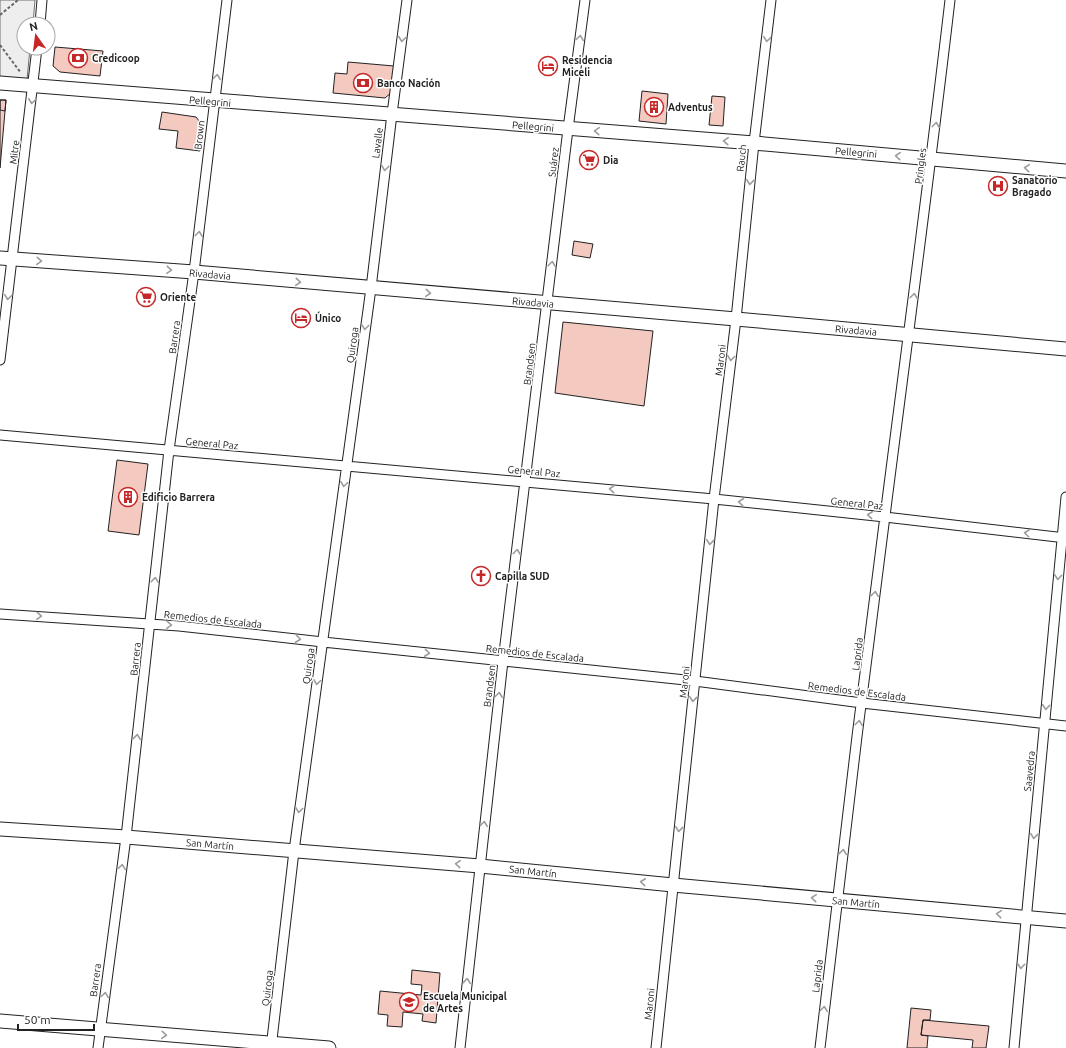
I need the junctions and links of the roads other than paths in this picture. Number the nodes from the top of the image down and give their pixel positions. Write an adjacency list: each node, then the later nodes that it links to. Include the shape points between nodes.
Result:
1 (42, 0): 7 (street)
2 (227, 0): 11 (street, Brown, one-way to 2)
3 (407, 0): 12 (street, Lavalle, one-way to 12)
4 (585, 0): 13 (street, Suárez, one-way to 4)
5 (771, 0): 14 (street, Rauch, one-way to 14)
6 (950, 0): 15 (street, Pringles, one-way to 6)
7 (41, 16)
8 (36, 56): 10 (street, Mitre)
9 (0, 83): 10 (main road, Pellegrini)
10 (33, 86): 11 (main road, Pellegrini); 17 (street, Mitre, one-way to 17)
11 (214, 101): 12 (main road, Pellegrini); 18 (street, Brown, one-way to 11)
12 (392, 114): 13 (main road, Pellegrini); 19 (street, Lavalle, one-way to 19)
13 (568, 129): 14 (main road, Pellegrini, one-way to 13); 20 (street, Suárez, one-way to 13)
14 (754, 143): 15 (main road, Pellegrini, one-way to 14); 21 (street, Rauch, one-way to 21)
15 (932, 159): 16 (main road, Pellegrini, one-way to 15); 22 (street, Pringles, one-way to 15)
16 (1066, 171)
17 (6, 258): 18 (main road, Rivadavia, one-way to 18); 24 (street, Mitre, one-way to 24)
18 (194, 272): 19 (main road, Rivadavia, one-way to 19); 26 (street, Barrera)
19 (371, 288): 20 (main road, Rivadavia, one-way to 20); 27 (street, Quiroga, one-way to 27)
20 (547, 303): 21 (main road, Rivadavia); 28 (street, Brandsen)
21 (736, 319): 22 (main road, Rivadavia); 30 (street, Maroni, one-way to 30)
22 (909, 335): 23 (main road, Rivadavia); 31 (street, Laprida)
23 (1066, 349)
24 (0, 360)
25 (0, 435): 26 (street, General Paz)
26 (169, 450): 27 (street, General Paz); 34 (street, Barrera, one-way to 26)
27 (347, 465): 28 (street, General Paz); 35 (street, Quiroga, one-way to 35)
28 (526, 481): 30 (street, General Paz, one-way to 28); 36 (street, Brandsen, one-way to 28)
29 (1066, 497): 32 (street, Saavedra)
30 (714, 499): 31 (street, General Paz, one-way to 30); 37 (street, Maroni, one-way to 37)
31 (885, 517): 32 (street, General Paz, one-way to 31); 38 (street, Laprida, one-way to 31)
32 (1064, 537): 39 (street, Saavedra, one-way to 39)
33 (0, 614): 34 (street, Remedios de Escalada, one-way to 34)
34 (150, 624): 35 (street, Remedios de Escalada, one-way to 35); 42 (street, Barrera, one-way to 34)
35 (323, 642): 36 (street, Remedios de Escalada, one-way to 36); 43 (street, Quiroga, one-way to 43)
36 (503, 661): 37 (street, Remedios de Escalada); 44 (street, Brandsen, one-way to 36)
37 (695, 681): 38 (street, Remedios de Escalada); 45 (street, Maroni, one-way to 45)
38 (862, 703): 39 (street, Remedios de Escalada); 46 (street, Laprida, one-way to 38)
39 (1045, 723): 40 (street, Remedios de Escalada); 47 (street, Saavedra, one-way to 47)
40 (1066, 726)
41 (0, 829): 42 (main road, San Martín)
42 (126, 837): 43 (main road, San Martín); 50 (street, Barrera, one-way to 42)
43 (294, 851): 44 (main road, San Martín, one-way to 43); 51 (street, Quiroga)
44 (480, 866): 45 (main road, San Martín, one-way to 44); 54 (street, Brandsen, one-way to 44)
45 (673, 885): 46 (main road, San Martín, one-way to 45); 55 (street, Maroni)
46 (837, 900): 47 (main road, San Martín, one-way to 46); 56 (street, Laprida, one-way to 46)
47 (1026, 917): 48 (main road, San Martín); 57 (street, Saavedra, one-way to 57)
48 (1066, 921)
49 (0, 1021): 50 (main road)
50 (100, 1029): 51 (main road, one-way to 51); 52 (street, Barrera)
51 (271, 1046): 53 (main road)
52 (98, 1048)
53 (329, 1048)
54 (460, 1048)
55 (656, 1048)
56 (820, 1048)
57 (1014, 1048)

